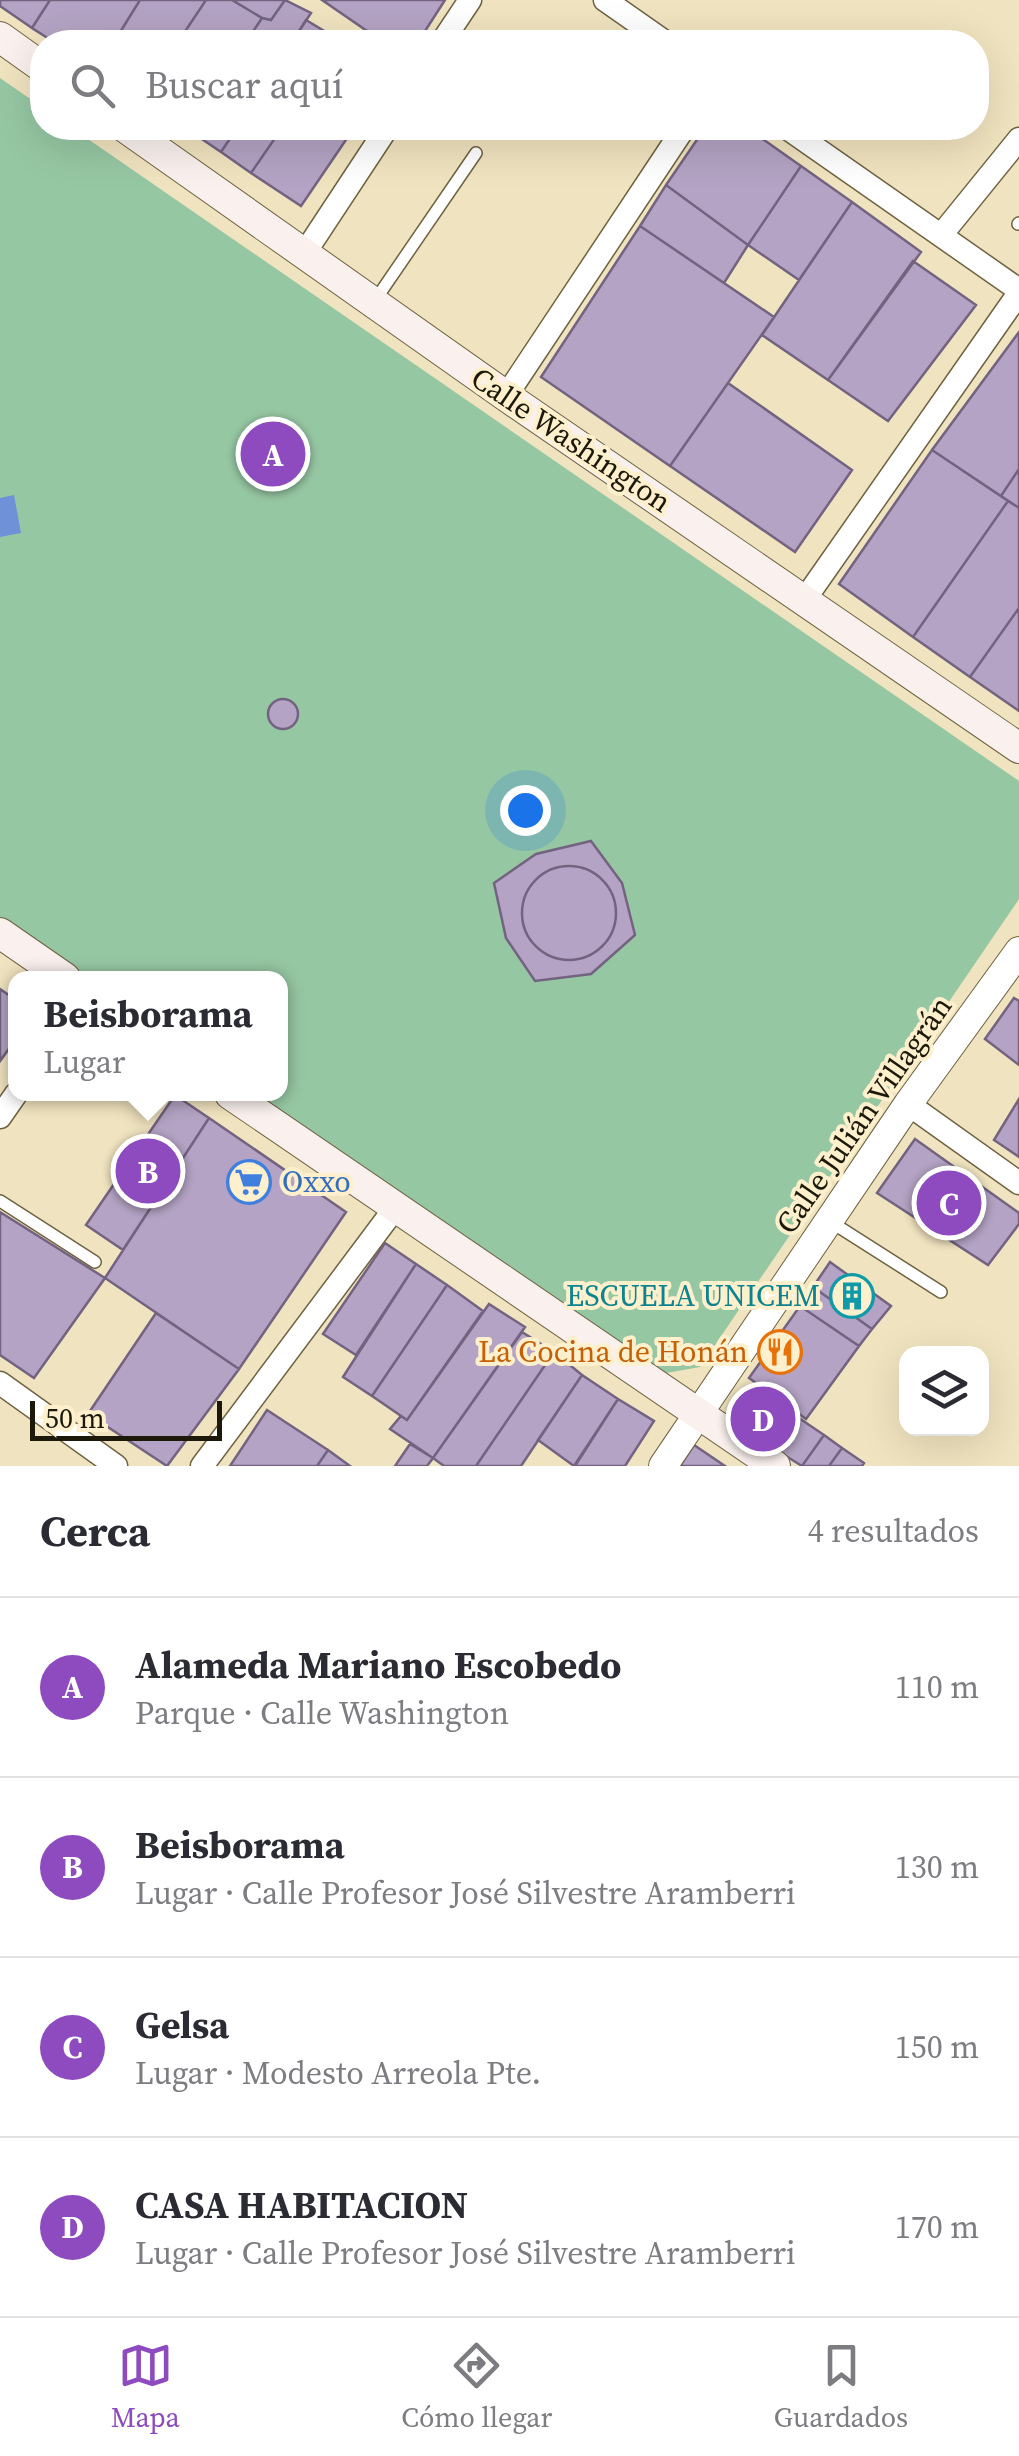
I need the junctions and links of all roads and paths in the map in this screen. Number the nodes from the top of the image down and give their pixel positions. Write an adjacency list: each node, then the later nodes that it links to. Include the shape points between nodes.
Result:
1 (470, 0): 3 (street)
2 (605, 0): 4 (street)
3 (450, 30)
4 (649, 30)
5 (0, 37): 6 (main road)
6 (30, 58)
7 (1019, 139): 13 (street)
8 (143, 140): 14 (main road, Calle Washington)
9 (378, 140): 14 (street)
10 (676, 140): 17 (street)
11 (805, 140): 13 (street)
12 (476, 152): 16 (lane)
13 (942, 234): 15 (street)
14 (304, 254): 16 (main road, Calle Washington)
15 (1019, 292): 18 (street)
16 (373, 302): 17 (main road, Calle Washington)
17 (506, 396): 18 (main road, Calle Washington)
18 (805, 599): 19 (main road, Calle Washington)
19 (1019, 748)
20 (0, 933): 22 (main road)
21 (1019, 951): 24 (street, Calle Julián Villagrán)
22 (54, 971)
23 (240, 1101): 27 (main road)
24 (908, 1104): 25 (street); 28 (street, Calle Julián Villagrán)
25 (1019, 1183)
26 (0, 1201): 29 (lane)
27 (395, 1208): 32 (main road); 34 (street)
28 (829, 1220): 30 (lane); 32 (street, Calle Julián Villagrán)
29 (94, 1262)
30 (941, 1292)
31 (0, 1383): 33 (street)
32 (699, 1412): 35 (street, Calle Julián Villagrán); 36 (main road)
33 (116, 1466)
34 (202, 1466)
35 (663, 1466)
36 (775, 1466)

